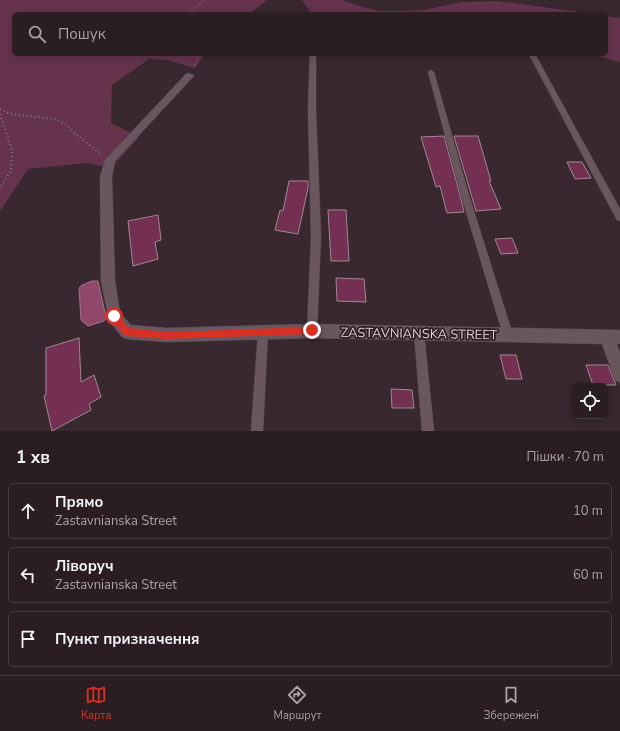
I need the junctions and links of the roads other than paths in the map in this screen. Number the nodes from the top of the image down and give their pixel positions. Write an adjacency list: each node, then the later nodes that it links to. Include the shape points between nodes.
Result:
1 (313, 56): 6 (lane, via 316,237)
2 (533, 56): 5 (lane)
3 (431, 72): 9 (lane)
4 (190, 76): 7 (street, ZASTAVNIANSKA STREET, via 110,160 106,177 108,281 114,316 127,332 166,336)
5 (620, 216)
6 (312, 330): 7 (street, ZASTAVNIANSKA STREET); 8 (street, ZASTAVNIANSKA STREET)
7 (263, 332): 12 (lane)
8 (419, 333): 9 (street, ZASTAVNIANSKA STREET); 13 (lane)
9 (508, 336): 10 (street, ZASTAVNIANSKA STREET)
10 (614, 337): 11 (street)
11 (620, 375)
12 (257, 431)
13 (428, 431)

